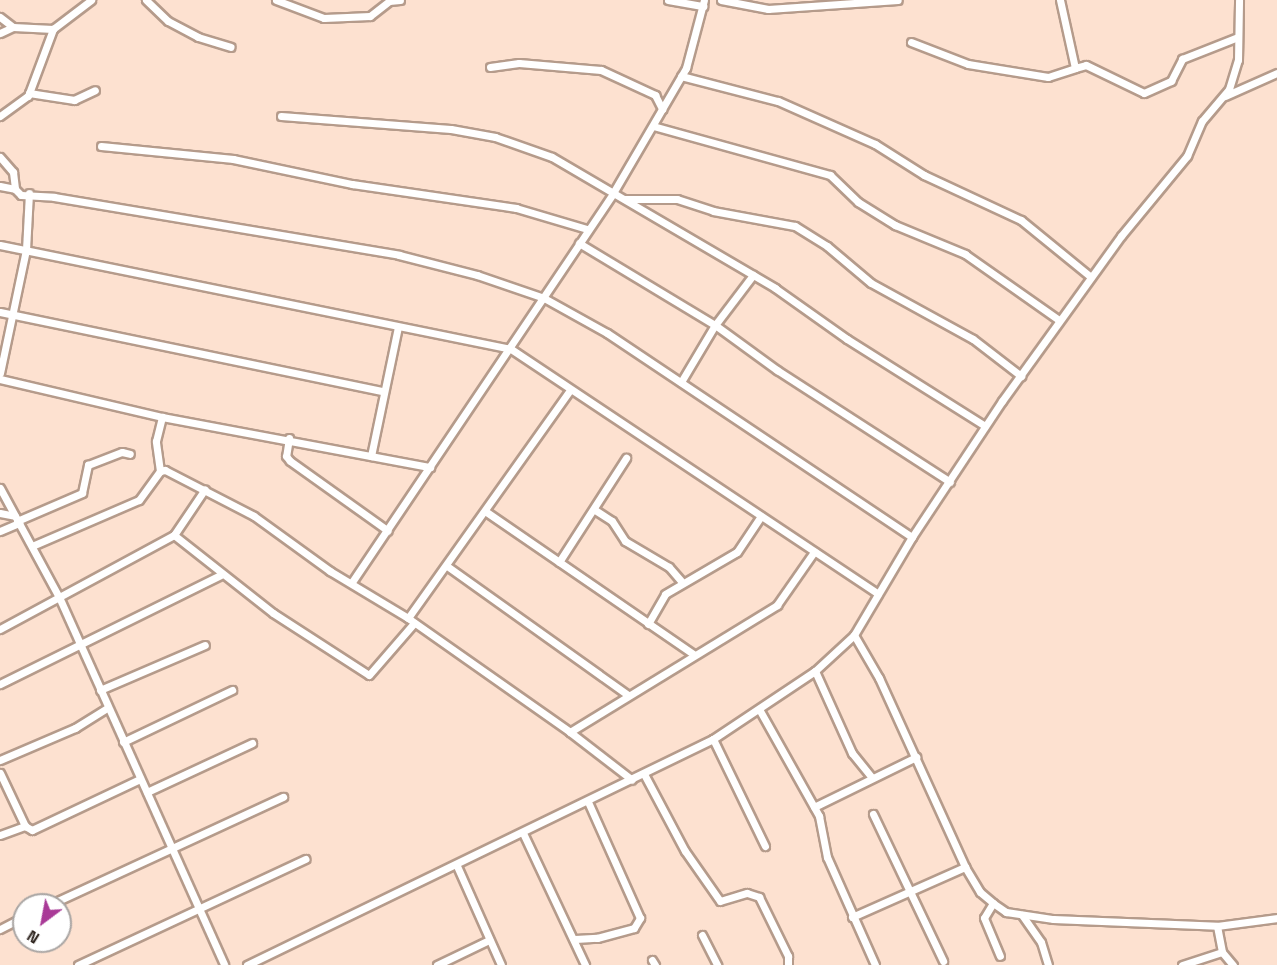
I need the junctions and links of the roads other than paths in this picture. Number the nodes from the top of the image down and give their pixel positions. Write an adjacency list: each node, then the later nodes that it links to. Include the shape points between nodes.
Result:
1 (90, 0): 14 (street, via 76,15)
2 (146, 0): 18 (street, via 168,21 198,37)
3 (276, 0): 10 (street, via 324,18 370,16)
4 (400, 0): 10 (street)
5 (668, 0): 11 (street)
6 (721, 0): 7 (street, via 768,9)
7 (898, 0)
8 (1060, 0): 20 (street)
9 (1239, 0): 16 (street)
10 (388, 1)
11 (703, 3): 22 (street)
12 (0, 17): 13 (street)
13 (13, 27): 14 (street); 15 (street)
14 (53, 29): 24 (street)
15 (0, 33)
16 (1238, 38): 20 (street, via 1182,59 1171,81 1144,93 1086,65); 25 (street, via 1238,60)
17 (911, 42): 20 (street, via 968,64 1048,77)
18 (231, 47)
19 (490, 67): 26 (street, via 510,63 601,70 655,95)
20 (1075, 68)
21 (1277, 73): 25 (street)
22 (681, 76): 26 (street); 42 (street, via 778,101 875,144 924,175 1020,220)
23 (95, 90): 24 (street, via 74,100 51,100)
24 (29, 93): 27 (street, via 23,102)
25 (1223, 96): 42 (street, via 1202,121 1187,156)
26 (662, 109): 29 (street)
27 (0, 116)
28 (281, 116): 35 (street, via 451,129 495,137 552,157)
29 (653, 126): 35 (street); 46 (street, via 830,175 858,202 895,225 965,254)
30 (101, 146): 37 (street, via 241,160 352,184 516,208)
31 (0, 157): 33 (street, via 13,172)
32 (0, 186): 33 (street)
33 (15, 189): 34 (street, via 18,194)
34 (29, 193): 40 (street); 43 (street, via 408,257)
35 (613, 193): 36 (street); 37 (street)
36 (625, 199): 41 (street); 51 (street, via 680,199 713,211 795,226 827,246 871,283 973,339)
37 (587, 229): 38 (street)
38 (579, 243): 43 (street); 47 (street)
39 (0, 245): 40 (street)
40 (26, 250): 45 (street); 48 (street)
41 (753, 275): 47 (street); 57 (street)
42 (1092, 277): 46 (street)
43 (544, 298): 49 (street); 53 (street)
44 (0, 312): 45 (street)
45 (12, 315): 50 (street); 55 (street)
46 (1059, 320): 51 (street)
47 (716, 325): 53 (street); 64 (street, via 770,365)
48 (398, 327): 49 (street); 55 (street)
49 (511, 349): 54 (street); 62 (street)
50 (0, 373)
51 (1021, 376): 57 (street)
52 (0, 379): 56 (street)
53 (681, 382): 75 (street)
54 (570, 390): 68 (street); 70 (street)
55 (383, 392): 60 (street)
56 (162, 417): 58 (street); 63 (street, via 156,441)
57 (985, 426): 64 (street)
58 (289, 438): 60 (street); 73 (street, via 286,456 290,461)
59 (130, 454): 71 (street, via 122,452 88,465 82,493)
60 (371, 456): 62 (street)
61 (626, 458): 67 (street)
62 (430, 467): 73 (street)
63 (160, 471): 66 (street); 76 (street, via 142,498)
64 (950, 482): 75 (street)
65 (0, 488): 71 (street)
66 (205, 489): 74 (street); 81 (street, via 255,516 330,572)
67 (595, 510): 78 (street); 82 (street, via 612,520 625,541 669,567)
68 (485, 511): 78 (street); 79 (street)
69 (0, 513): 71 (street)
70 (761, 516): 77 (street); 82 (street, via 737,552)
71 (17, 520): 72 (street); 76 (street)
72 (0, 531)
73 (388, 531): 81 (street)
74 (174, 535): 80 (street); 84 (street)
75 (912, 537): 83 (street)
76 (33, 546): 84 (street)
77 (814, 552): 83 (street); 91 (street, via 777,605)
78 (559, 562): 86 (street)
79 (447, 566): 85 (street); 96 (street)
80 (221, 575): 85 (street, via 369,675); 89 (street)
81 (352, 582): 85 (street)
82 (681, 582): 86 (street, via 665,594)
83 (878, 594): 88 (street)
84 (59, 597): 87 (street); 89 (street)
85 (411, 621): 99 (street)
86 (648, 624): 91 (street)
87 (0, 629)
88 (854, 635): 92 (street); 103 (street)
89 (81, 645): 93 (street); 94 (street)
90 (206, 645): 94 (street)
91 (693, 654): 96 (street)
92 (815, 671): 98 (street); 107 (street, via 852,753)
93 (0, 684)
94 (100, 690): 97 (street)
95 (232, 690): 101 (street)
96 (628, 695): 99 (street)
97 (107, 708): 101 (street); 104 (street)
98 (759, 709): 100 (street); 113 (street)
99 (570, 732): 109 (street)
100 (713, 739): 105 (street); 119 (street)
101 (123, 742): 108 (street)
102 (252, 743): 110 (street)
103 (916, 757): 107 (street); 122 (street)
104 (0, 760)
105 (644, 774): 109 (street); 144 (street, via 685,851 720,901 747,893 759,897 788,956)
106 (1, 778): 115 (street)
107 (872, 778): 113 (street)
108 (138, 780): 110 (street); 115 (street, via 38,831)
109 (632, 780): 112 (street)
110 (147, 792): 118 (street)
111 (283, 797): 118 (street)
112 (588, 802): 116 (street); 132 (street, via 640,918 634,928 597,938)
113 (814, 807): 128 (street, via 823,827 826,857)
114 (873, 814): 123 (street)
115 (25, 826): 117 (street)
116 (523, 833): 121 (street); 132 (street)
117 (0, 835)
118 (172, 846): 124 (street); 126 (street)
119 (765, 846)
120 (305, 859): 126 (street)
121 (457, 866): 133 (street); 139 (street)
122 (965, 867): 123 (street); 125 (street, via 980,892)
123 (910, 890): 128 (street); 136 (street)
124 (72, 894)
125 (993, 903): 127 (street); 135 (street, via 984,918)
126 (198, 909): 137 (street); 138 (street)
127 (1022, 915): 130 (street); 146 (street, via 1041,942)
128 (852, 917): 145 (street)
129 (1277, 918): 130 (street)
130 (1217, 926): 134 (street)
131 (702, 935): 143 (street)
132 (575, 939): 142 (street)
133 (489, 940): 140 (street); 141 (street)
134 (1222, 952): 147 (street); 148 (street)
135 (1000, 956)
136 (944, 961)
137 (78, 965)
138 (224, 965)
139 (247, 965)
140 (437, 965)
141 (501, 965)
142 (585, 965)
143 (717, 965)
144 (788, 965)
145 (875, 965)
146 (1048, 965)
147 (1182, 965)
148 (1233, 965)

